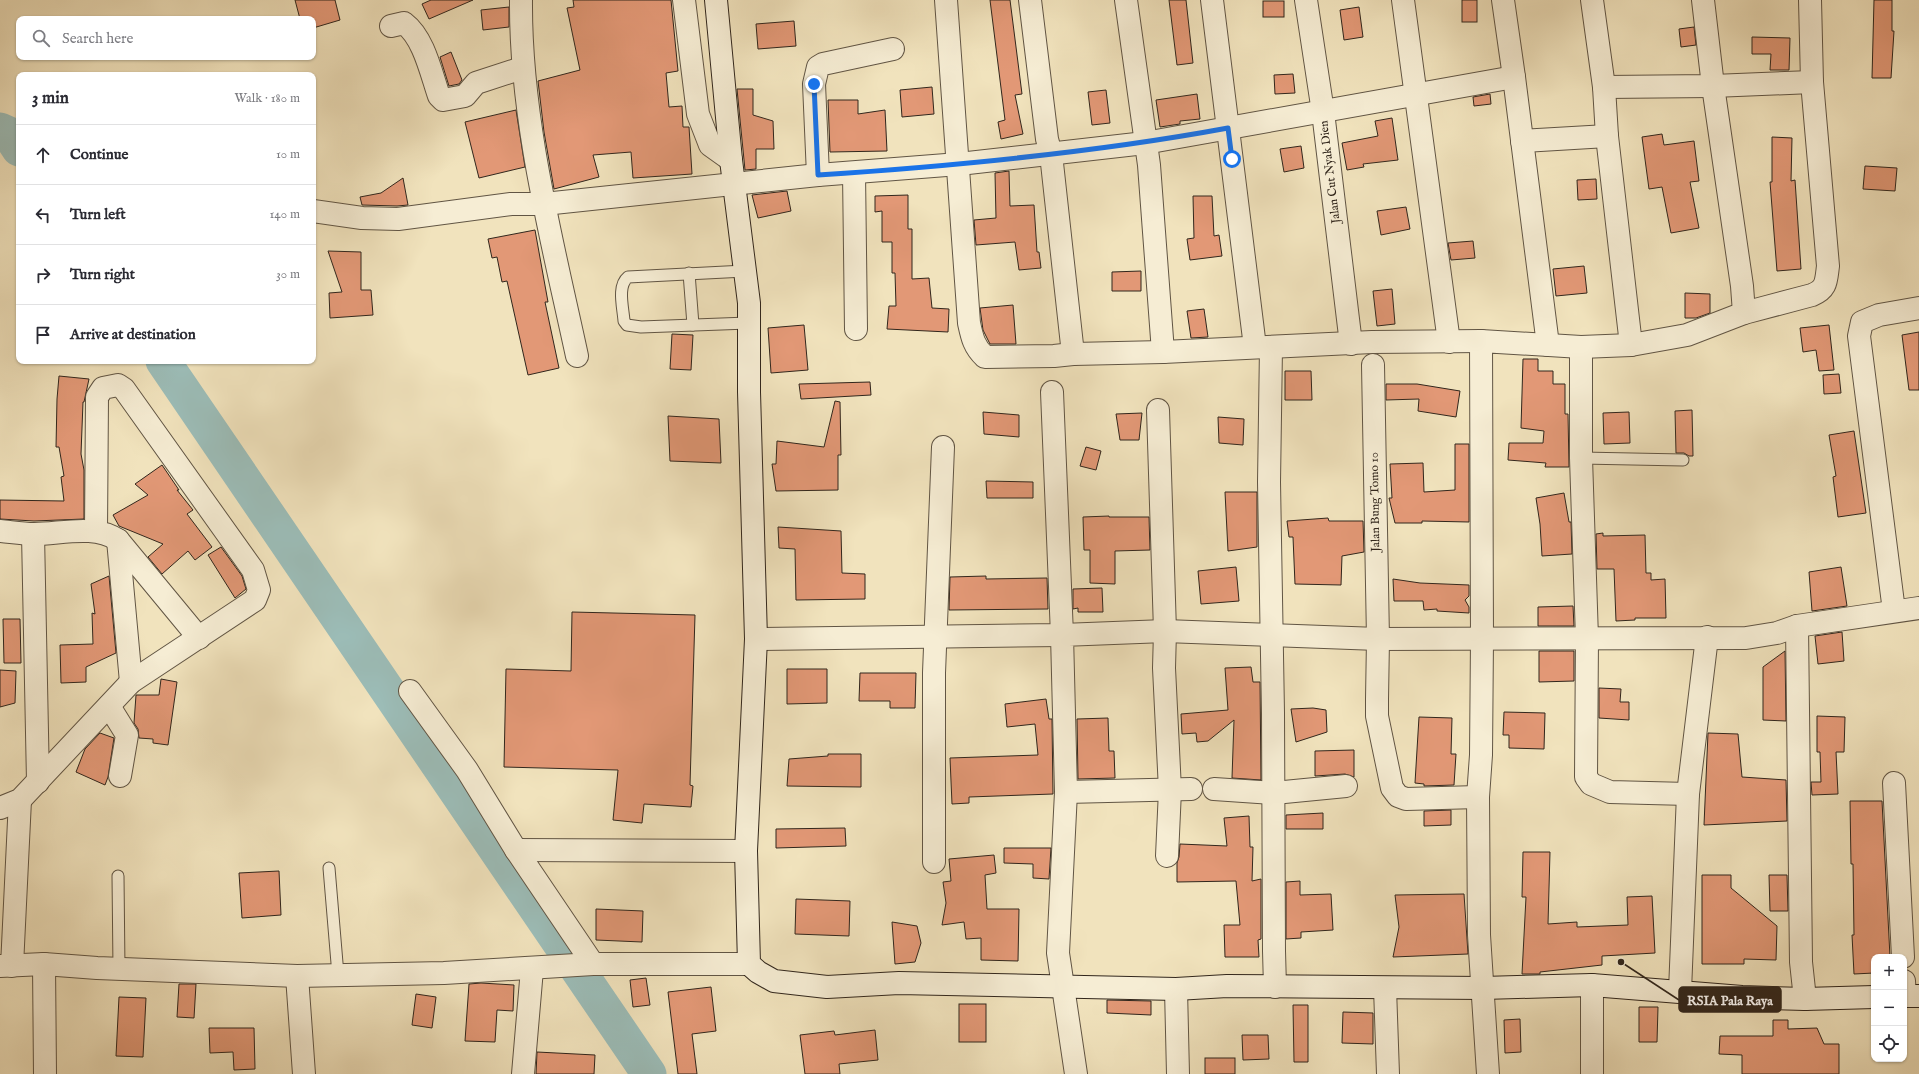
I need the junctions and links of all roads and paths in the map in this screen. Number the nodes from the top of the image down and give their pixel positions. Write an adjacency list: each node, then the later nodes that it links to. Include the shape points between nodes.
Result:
1 (520, 0): 16 (street)
2 (684, 0): 28 (street, via 698,114 702,128 710,145)
3 (716, 0): 28 (street)
4 (946, 0): 29 (street)
5 (1030, 0): 27 (street, via 1047,139)
6 (1126, 0): 26 (street)
7 (1212, 0): 23 (street)
8 (1306, 0): 22 (street, Jalan Cut Nyak Dien)
9 (1404, 0): 21 (street)
10 (1503, 0): 17 (street)
11 (1592, 0): 20 (street)
12 (1703, 0): 19 (street)
13 (1810, 0): 18 (street)
14 (391, 26): 16 (street, via 404,23 412,29 426,55 439,96 443,100 465,96 476,83)
15 (893, 49): 31 (street, via 818,67 814,84)
16 (522, 68): 33 (street)
17 (1514, 77): 21 (street); 25 (street)
18 (1812, 82): 19 (street); 38 (street, via 1828,266 1825,285 1820,292 1812,295)
19 (1713, 86): 20 (street); 38 (street)
20 (1604, 87): 24 (street)
21 (1416, 94): 22 (street); 43 (street)
22 (1322, 112): 23 (street); 44 (street, Jalan Cut Nyak Dien)
23 (1228, 128): 26 (street); 47 (street)
24 (1607, 136): 25 (street); 46 (street)
25 (1522, 141): 45 (street)
26 (1145, 143): 27 (street); 49 (street)
27 (1052, 154): 29 (street); 50 (street)
28 (731, 160): 32 (street)
29 (958, 164): 30 (street); 50 (street, via 969,323 972,339 978,351 985,357 993,358)
30 (854, 173): 31 (street); 41 (street)
31 (818, 175): 32 (street)
32 (735, 184): 33 (street); 35 (street)
33 (544, 204): 34 (street, via 511,204 398,219 362,218); 51 (street)
34 (316, 211)
35 (745, 271): 36 (lane); 39 (street, via 749,303)
36 (689, 273): 40 (lane); 40 (lane, via 628,277 623,281 622,287 624,321 627,325 641,327)
37 (1919, 308): 63 (street, via 1871,317 1862,322 1859,336)
38 (1744, 313): 46 (street, via 1687,335)
39 (748, 323): 40 (lane); 72 (street)
40 (693, 325)
41 (856, 329)
42 (1481, 340): 43 (street); 45 (street); 74 (street)
43 (1449, 342): 44 (street)
44 (1350, 344): 47 (street)
45 (1548, 344): 48 (street)
46 (1631, 344): 48 (street)
47 (1263, 347): 49 (street); 67 (street)
48 (1581, 347): 56 (street)
49 (1164, 352): 50 (street)
50 (1073, 354)
51 (577, 356)
52 (1372, 366): 73 (street, Jalan Bung Tomo 10)
53 (1052, 392): 66 (street)
54 (1158, 410): 65 (street)
55 (942, 447): 68 (street)
56 (1581, 458): 57 (lane); 71 (street)
57 (1683, 460)
58 (0, 531): 60 (street)
59 (96, 531): 60 (street); 61 (street, via 110,534); 70 (street, via 97,397 103,388 118,386 124,389 253,570 257,581 259,590 255,600)
60 (32, 534): 79 (street)
61 (118, 540): 70 (street); 75 (street)
62 (1919, 608): 63 (street)
63 (1894, 611): 64 (street)
64 (1797, 626): 69 (street, via 1777,633 1746,638); 113 (street, via 1801,962)
65 (1165, 631): 66 (street); 67 (street); 82 (street, via 1164,668)
66 (1062, 635): 68 (street); 84 (street)
67 (1272, 635): 73 (street); 85 (street)
68 (936, 636): 72 (street); 93 (street)
69 (1707, 637): 71 (street); 86 (street)
70 (199, 638): 75 (street)
71 (1588, 638): 74 (street); 86 (street, via 1586,777 1591,784 1610,792)
72 (756, 639): 91 (street)
73 (1378, 639): 74 (street); 87 (street, Jalan Bung Tomo 10, via 1378,716 1394,792 1406,799)
74 (1482, 639): 87 (street)
75 (131, 682): 77 (street)
76 (410, 692): 90 (street, via 467,770)
77 (109, 706): 78 (street, via 127,735); 79 (street)
78 (120, 776)
79 (38, 782): 88 (street)
80 (1894, 783): 96 (street)
81 (1346, 786): 85 (street)
82 (1181, 789): 84 (street); 92 (street)
83 (1214, 789): 85 (street)
84 (1066, 792): 106 (street, via 1058,953)
85 (1274, 793): 107 (street)
86 (1688, 794): 111 (street)
87 (1478, 797): 109 (street, via 1479,935)
88 (20, 800): 89 (street); 100 (street)
89 (0, 808)
90 (516, 850): 91 (street); 98 (street)
91 (746, 851): 99 (street)
92 (1167, 856)
93 (934, 862)
94 (329, 868): 103 (lane)
95 (118, 876): 102 (lane)
96 (1903, 954)
97 (44, 964): 100 (street); 102 (street); 114 (street)
98 (588, 964): 99 (street); 101 (street)
99 (749, 964): 106 (street, via 774,981 827,987 899,983)
100 (6, 966)
101 (538, 968): 103 (street); 116 (street)
102 (120, 969): 104 (street)
103 (338, 975): 104 (street)
104 (297, 976): 115 (street)
105 (1592, 986): 109 (street); 111 (street); 121 (street)
106 (1064, 987): 110 (street); 117 (street)
107 (1275, 987): 108 (street); 110 (street)
108 (1385, 988): 109 (street); 119 (street)
109 (1483, 988): 120 (street)
110 (1176, 989): 118 (street)
111 (1680, 991): 113 (street, via 1742,997)
112 (1871, 997): 113 (street)
113 (1805, 999)
114 (46, 1074)
115 (304, 1074)
116 (523, 1074)
117 (1076, 1074)
118 (1178, 1074)
119 (1388, 1074)
120 (1488, 1074)
121 (1592, 1074)

